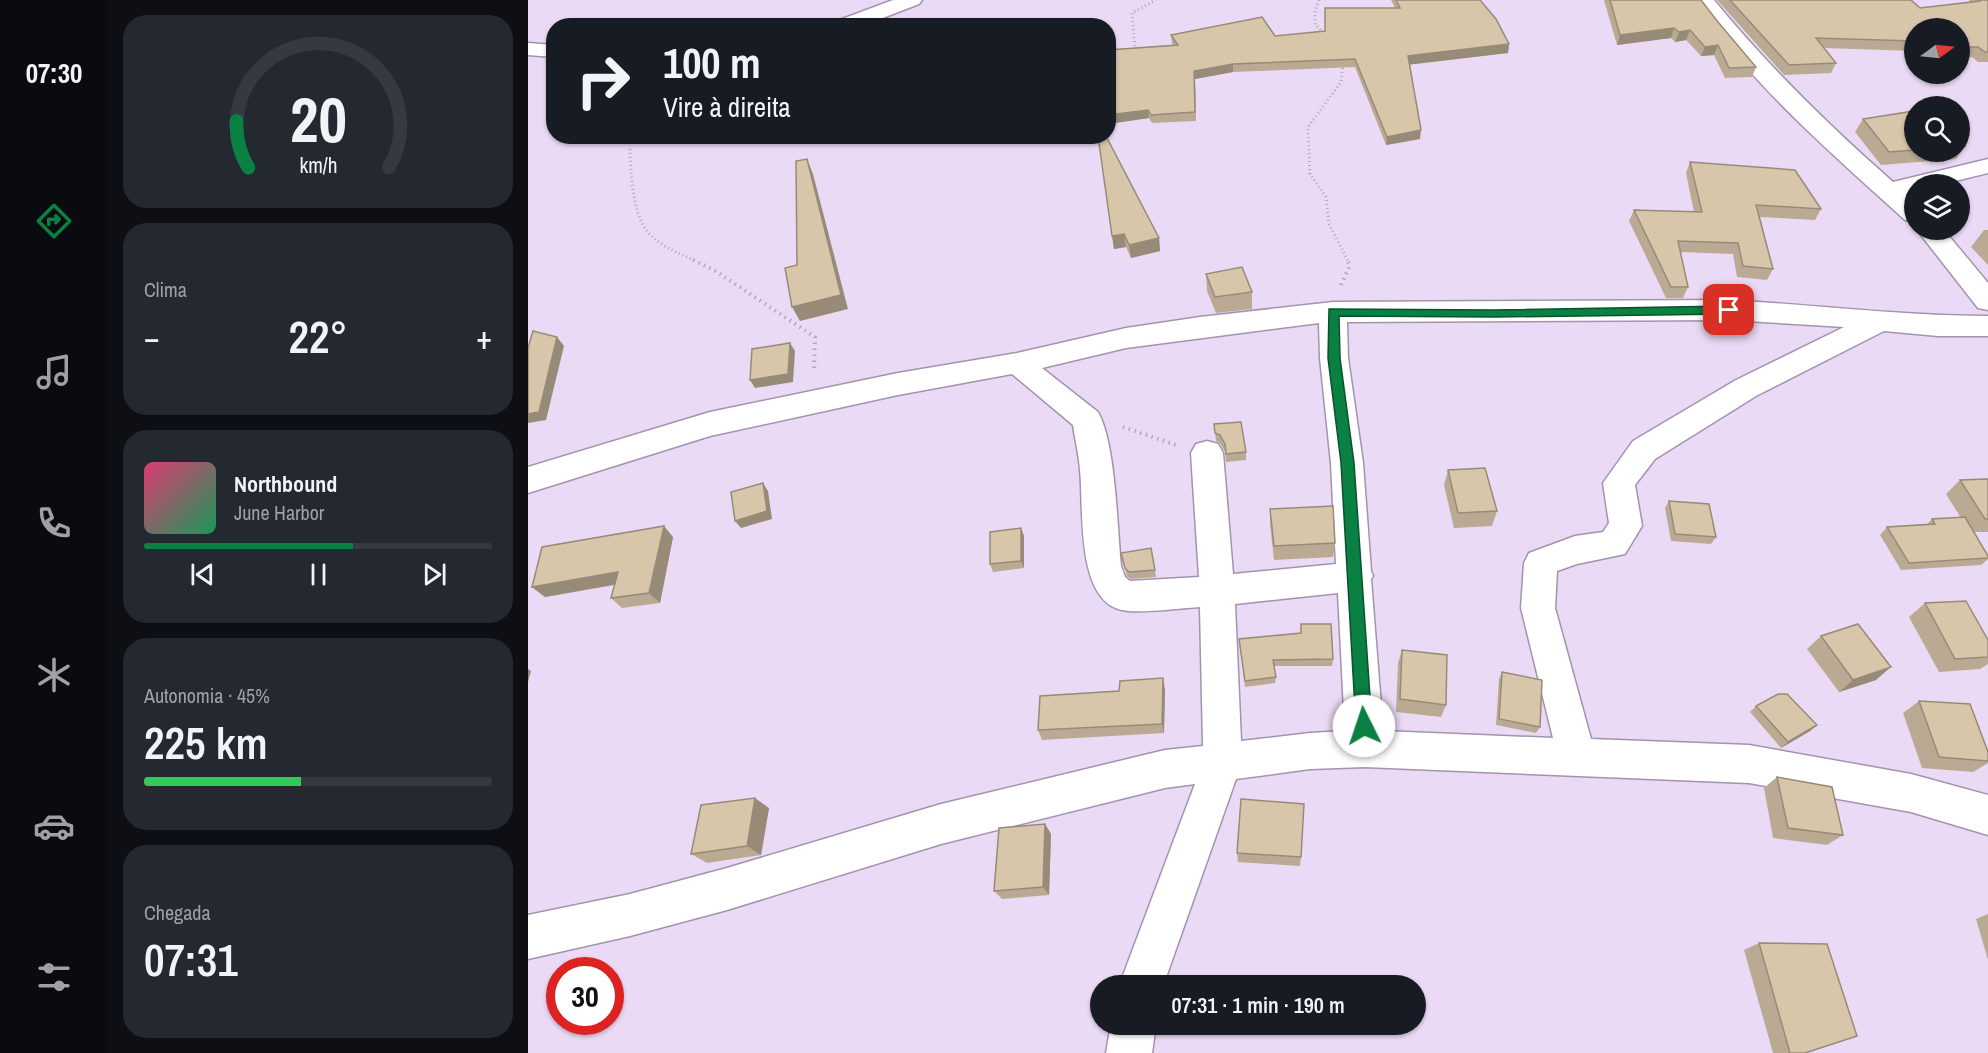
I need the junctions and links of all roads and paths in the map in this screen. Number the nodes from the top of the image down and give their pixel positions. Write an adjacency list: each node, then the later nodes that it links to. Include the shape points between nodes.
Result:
1 (912, 0): 5 (street)
2 (1156, 0): 10 (path, via 1132,13)
3 (1319, 0): 6 (path, via 1315,25 1327,33)
4 (1703, 0): 13 (street, via 1793,102)
5 (863, 18)
6 (1328, 43)
7 (528, 49): 8 (street)
8 (546, 50)
9 (1339, 58): 17 (path, via 1344,66 1341,81 1308,127 1310,174 1326,197 1329,224 1350,265)
10 (1136, 59)
11 (630, 149): 21 (path, via 630,179 644,227 664,246 714,270 814,337)
12 (1988, 166): 13 (street)
13 (1890, 190): 14 (street)
14 (1904, 204)
15 (1938, 240): 16 (street)
16 (1988, 301)
17 (1334, 312): 18 (street, via 1729,310); 20 (street, via 1126,338); 25 (street, via 1334,358)
18 (1880, 321): 19 (street); 28 (street, via 1746,388 1644,450 1619,483 1626,526 1613,544 1575,550 1541,563 1538,608)
19 (1988, 326)
20 (1017, 363): 21 (street); 22 (street)
21 (813, 402): 24 (street, via 710,424)
22 (1087, 420): 23 (path, via 1122,426); 26 (street, via 1096,469 1104,566 1112,586 1124,596)
23 (1207, 453): 26 (street)
24 (528, 480)
25 (1356, 576): 26 (street); 27 (street)
26 (1217, 591): 29 (street)
27 (1365, 749): 28 (street); 29 (street)
28 (1577, 757): 30 (street, via 1749,764 1911,793)
29 (1224, 761): 31 (street, via 1165,769 941,824 716,892); 32 (street)
30 (1988, 815)
31 (528, 937)
32 (1143, 975)
33 (1132, 1035): 34 (street)
34 (1130, 1053)

